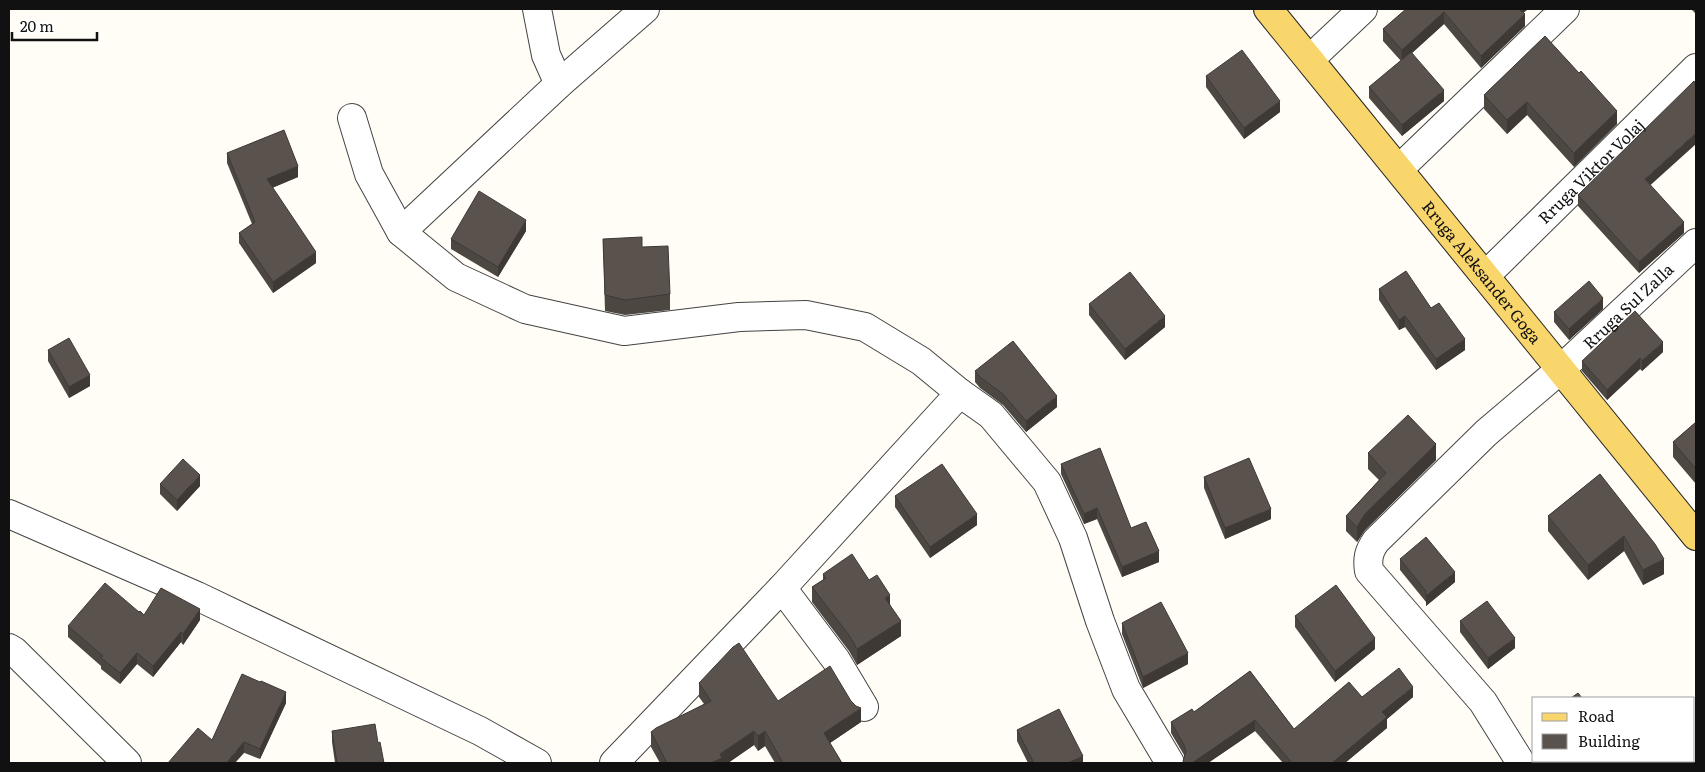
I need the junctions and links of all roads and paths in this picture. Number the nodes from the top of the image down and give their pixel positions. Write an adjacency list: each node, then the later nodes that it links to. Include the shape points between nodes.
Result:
1 (537, 9): 8 (street, via 546,55)
2 (645, 9): 8 (street)
3 (1268, 9): 6 (main road, Rruga Aleksander Goga)
4 (1363, 9): 6 (street)
5 (1565, 9): 10 (street)
6 (1310, 59): 10 (main road, Rruga Aleksander Goga)
7 (1696, 68): 13 (street, Rruga Viktor Volaj)
8 (559, 84): 11 (street)
9 (352, 118): 11 (street, via 369,174)
10 (1399, 169): 13 (main road, Rruga Aleksander Goga)
11 (401, 232): 15 (street, via 456,277 525,309 624,331 739,317 806,315 865,327 922,361)
12 (1696, 243): 14 (street, Rruga Sul Zalla)
13 (1486, 276): 14 (main road, Rruga Aleksander Goga)
14 (1561, 369): 17 (main road, Rruga Aleksander Goga); 25 (street, Rruga Sul Zalla, via 1486,433 1376,541 1369,552 1369,570 1483,702)
15 (960, 393): 18 (street); 24 (street, via 991,416 1047,482 1073,538 1126,689)
16 (9, 514): 22 (street, via 206,600 480,731)
17 (1693, 526)
18 (782, 588): 20 (street, via 836,660); 23 (street)
19 (9, 648): 21 (street)
20 (864, 707)
21 (127, 763)
22 (537, 763)
23 (614, 763)
24 (1170, 763)
25 (1520, 763)

